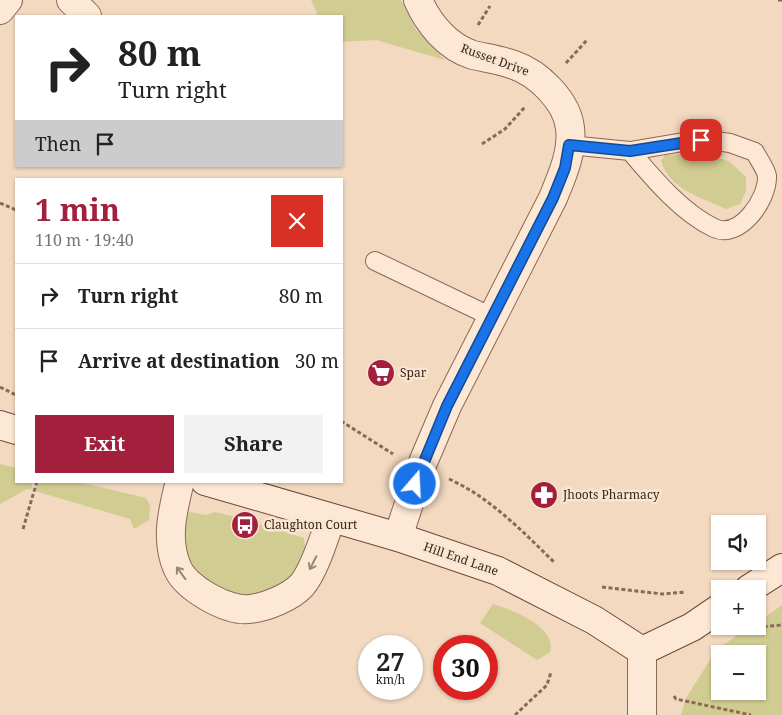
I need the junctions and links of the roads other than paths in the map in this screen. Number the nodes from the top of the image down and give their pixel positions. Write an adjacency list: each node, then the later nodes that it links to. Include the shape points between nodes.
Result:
1 (8, 0): 4 (street)
2 (71, 0): 5 (street)
3 (418, 0): 6 (street, Russet Drive, via 427,20 448,42 470,54 513,64 533,73 546,84 560,103 570,127)
4 (0, 10)
5 (86, 15)
6 (569, 145): 7 (lane); 9 (street, Russet Drive, via 565,168 553,198)
7 (630, 151): 7 (lane, via 701,140 730,143 755,152 767,176 761,200 748,219 729,229 716,229 660,187)
8 (375, 262): 9 (lane)
9 (492, 317): 16 (street, Russet Drive, via 447,406 421,467)
10 (0, 425): 11 (street)
11 (15, 430)
12 (179, 483): 15 (street, one-way to 12, via 302,585 278,601 249,609 220,602 192,587 177,568 170,540)
13 (221, 483): 14 (street, Hill End Lane)
14 (268, 489): 15 (street, Hill End Lane)
15 (331, 518): 16 (street, Hill End Lane)
16 (398, 537): 20 (street, Hill End Lane, via 498,571 531,586)
17 (782, 568): 18 (street)
18 (763, 580)
19 (711, 614): 20 (street)
20 (642, 651): 21 (street)
21 (642, 715)

